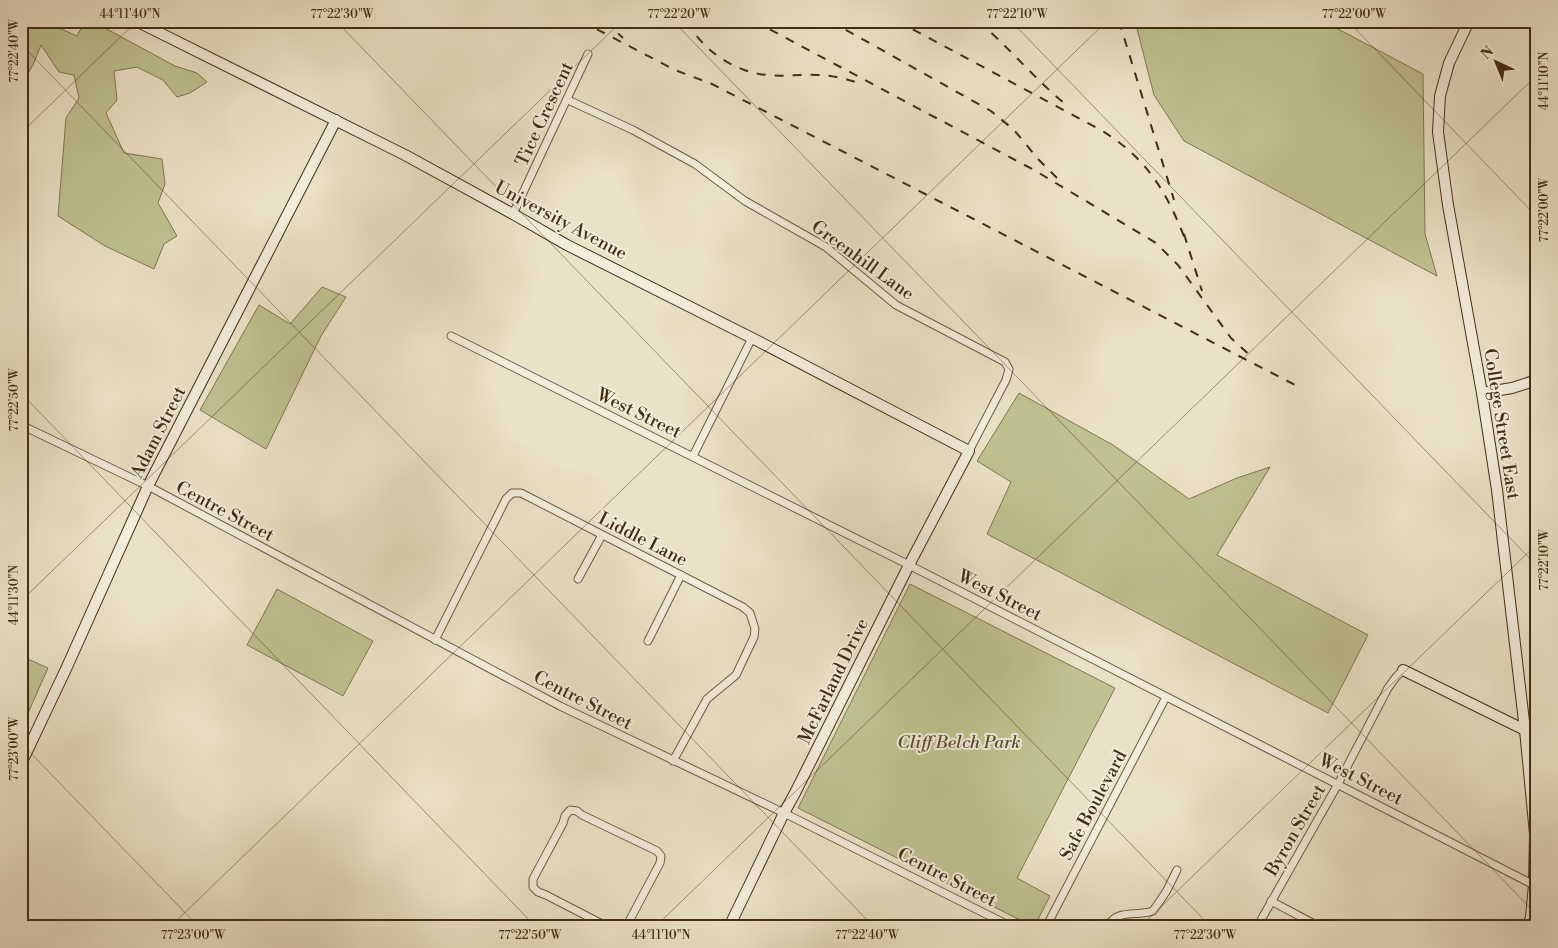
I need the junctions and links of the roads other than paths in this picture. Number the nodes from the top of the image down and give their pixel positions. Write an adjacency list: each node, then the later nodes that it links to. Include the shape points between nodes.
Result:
1 (136, 21): 5 (street, University Avenue)
2 (1469, 21): 10 (street, College Street East, via 1449,63 1440,96 1438,132)
3 (588, 54): 4 (street, Tice Crescent)
4 (568, 100): 6 (street, Tice Crescent); 12 (street, Greenhill Lane, via 695,164 744,201 826,247 896,305 1005,362 1009,369 1006,380)
5 (336, 120): 6 (street, University Avenue); 14 (street, Adam Street)
6 (513, 214): 8 (street, University Avenue, via 567,246)
7 (451, 336): 13 (street, West Street)
8 (752, 338): 12 (street, University Avenue); 13 (street)
9 (1537, 380): 10 (street)
10 (1482, 393): 23 (street, College Street East, via 1497,490)
11 (21, 425): 14 (street, Centre Street)
12 (969, 451): 16 (street, McFarland Drive)
13 (693, 456): 16 (street, West Street)
14 (148, 486): 19 (street, Centre Street); 25 (street, Adam Street)
15 (602, 535): 17 (street, Liddle Lane); 18 (street); 19 (street, Liddle Lane, via 521,493 512,493 506,499)
16 (909, 566): 22 (street, West Street); 27 (street, McFarland Drive)
17 (681, 575): 20 (street); 24 (street, Liddle Lane, via 743,606 750,613 755,629 736,675 707,699)
18 (578, 579)
19 (435, 640): 24 (street, Centre Street)
20 (648, 641)
21 (1403, 670): 23 (street); 26 (street, Byron Street, via 1388,688)
22 (1166, 697): 26 (street, West Street); 35 (street, Safe Boulevard)
23 (1525, 730): 29 (street, College Street East, via 1534,834)
24 (673, 761): 27 (street, Centre Street)
25 (21, 764)
26 (1338, 784): 29 (street, West Street); 30 (street, Byron Street)
27 (784, 813): 33 (street, McFarland Drive); 34 (street, Centre Street)
28 (1176, 870): 36 (street, via 1153,911 1116,916)
29 (1534, 886): 39 (street, College Street East)
30 (1271, 902): 37 (street, Byron Street); 38 (street)
31 (608, 927): 32 (street, via 533,887 533,879 570,810 577,810 661,856)
32 (626, 927)
33 (729, 927)
34 (1012, 927)
35 (1046, 927)
36 (1107, 927)
37 (1257, 927)
38 (1320, 927)
39 (1528, 927)

